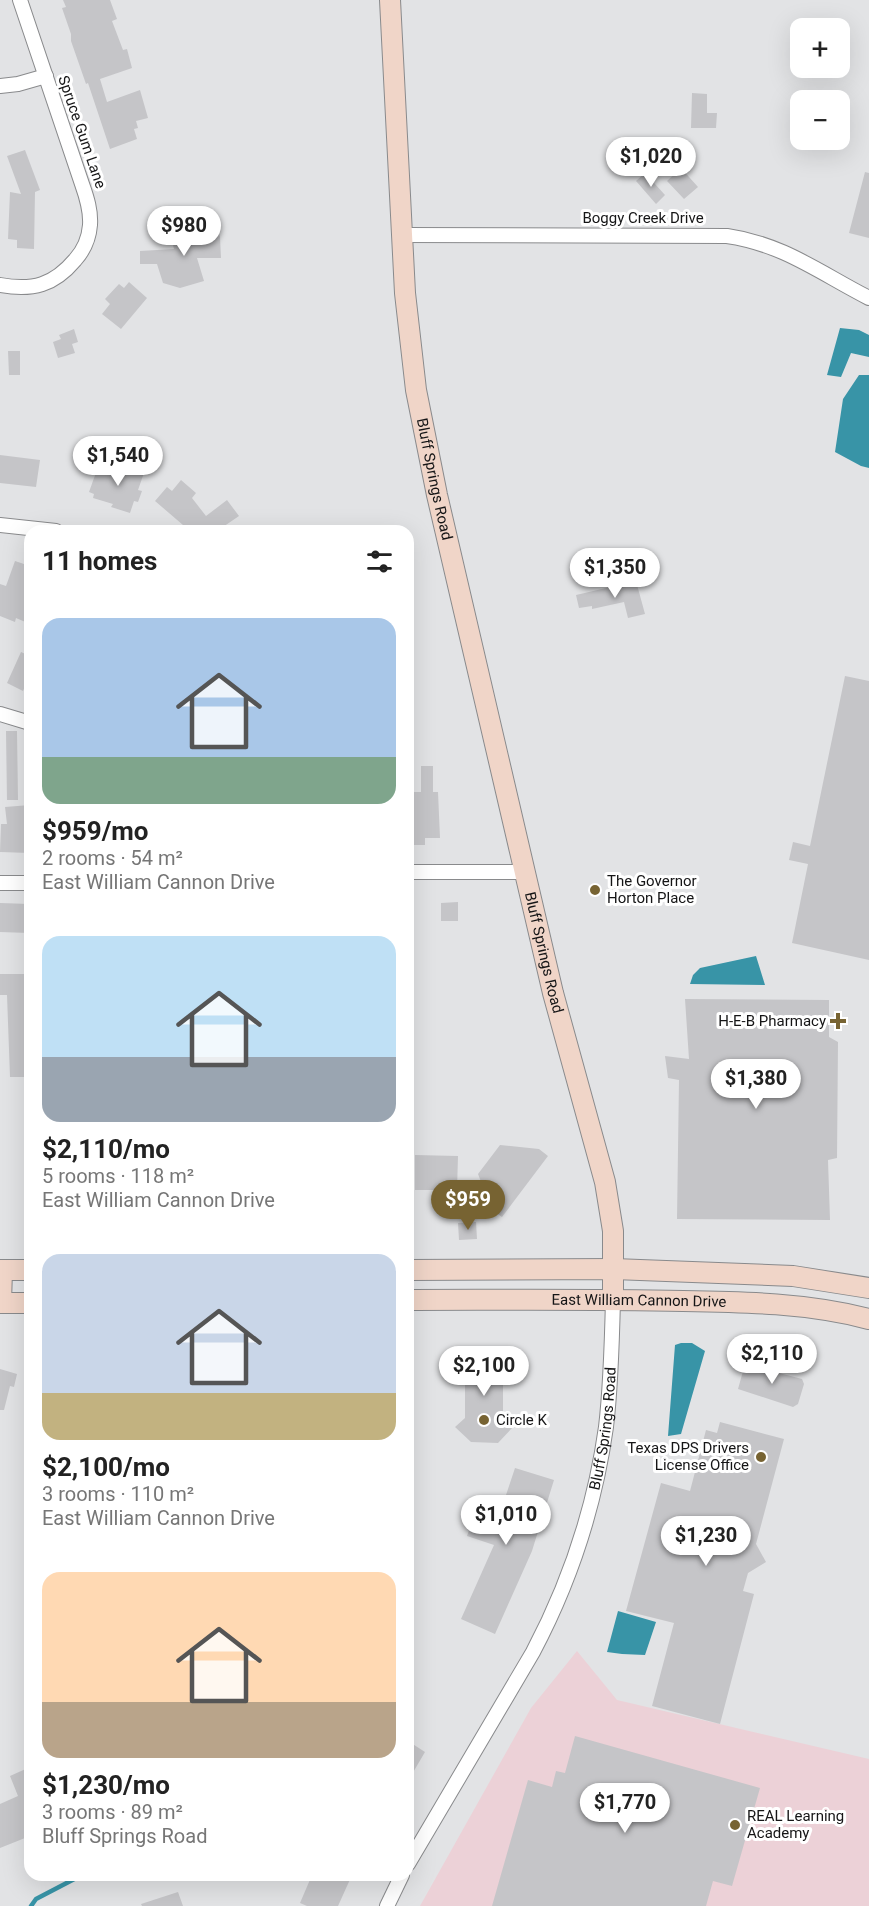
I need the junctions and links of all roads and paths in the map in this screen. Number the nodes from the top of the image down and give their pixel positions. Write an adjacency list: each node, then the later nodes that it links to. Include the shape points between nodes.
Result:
1 (20, 0): 3 (street, Spruce Gum Lane)
2 (390, 0): 5 (street, Bluff Springs Road)
3 (46, 76): 4 (street); 6 (street, Spruce Gum Lane, via 90,213 89,232 66,271 52,281 21,288)
4 (0, 86)
5 (402, 235): 7 (street, Boggy Creek Drive, via 727,236 784,251); 13 (street, Bluff Springs Road, via 410,342 425,443)
6 (0, 285)
7 (869, 298)
8 (0, 525): 9 (street)
9 (24, 528)
10 (0, 714): 11 (street)
11 (24, 721)
12 (414, 872): 13 (street)
13 (525, 872): 16 (street, Bluff Springs Road, via 605,1182)
14 (0, 882): 15 (street)
15 (24, 883)
16 (614, 1269): 19 (street, East William Cannon Drive); 20 (street, East William Cannon Drive, via 793,1276); 21 (street, Bluff Springs Road)
17 (1, 1270): 18 (street); 23 (street)
18 (24, 1270)
19 (414, 1270)
20 (869, 1287)
21 (613, 1299): 22 (street, East William Cannon Drive); 25 (street, East William Cannon Drive, via 783,1305); 26 (street, Bluff Springs Road, via 603,1446 576,1555 533,1652)
22 (414, 1300)
23 (0, 1303): 24 (street)
24 (24, 1303)
25 (869, 1319)
26 (414, 1854)
27 (399, 1881): 28 (street)
28 (387, 1906)

